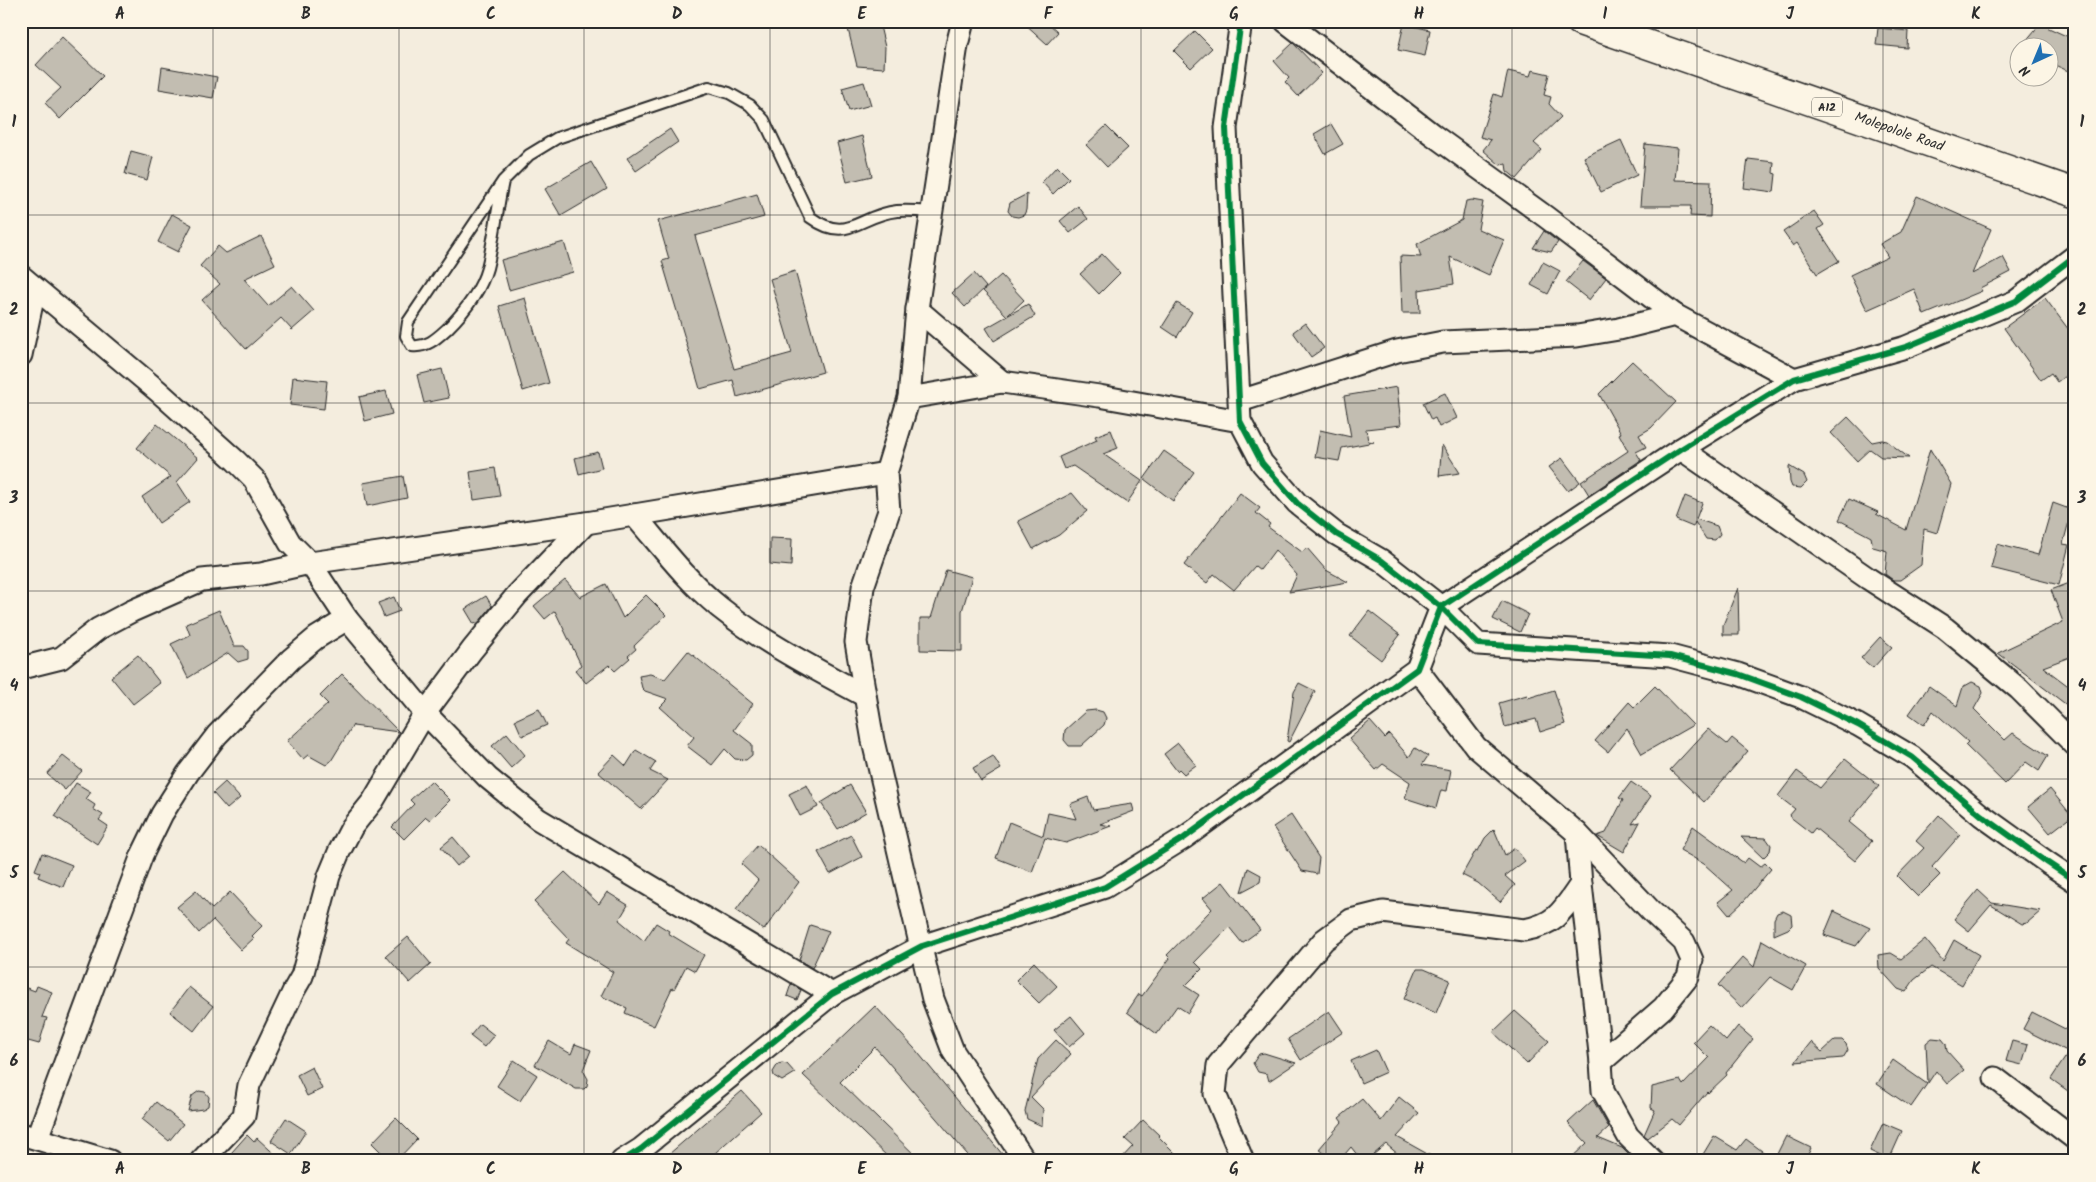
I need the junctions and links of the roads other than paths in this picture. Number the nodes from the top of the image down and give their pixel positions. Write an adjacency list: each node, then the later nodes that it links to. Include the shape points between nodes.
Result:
1 (963, 21): 7 (street)
2 (1241, 21): 16 (street, via 1226,128)
3 (1285, 21): 11 (street)
4 (1580, 21): 6 (main road, Molepolole Road / A12)
5 (503, 181): 5 (lane, via 408,322 406,336 412,346 420,347 436,340 475,294 486,268); 7 (lane, via 529,155 557,138 709,87 750,105 764,120 810,217 824,227 847,229 871,216 897,211)
6 (2075, 193)
7 (932, 212): 10 (street)
8 (2075, 256): 13 (street, via 2016,301 1906,347)
9 (28, 282): 12 (street); 21 (street, via 236,461 254,479 290,543)
10 (917, 309): 14 (street); 15 (street)
11 (1676, 315): 13 (street); 16 (street, via 1577,336 1443,342 1397,351)
12 (21, 355)
13 (1794, 379): 17 (street)
14 (1002, 382): 15 (street); 16 (street)
15 (909, 398): 18 (street)
16 (1240, 411): 22 (street, via 1262,462 1296,503 1336,534 1382,560)
17 (1681, 449): 22 (street); 28 (street, via 1945,628 2019,689)
18 (886, 473): 19 (street); 26 (street, via 889,510 863,587 856,642)
19 (634, 515): 20 (street); 26 (street, via 677,566 718,606 768,643)
20 (586, 523): 21 (street); 27 (street, via 517,595)
21 (310, 563): 23 (street); 24 (street, via 261,574 202,580 98,629 61,658)
22 (1441, 607): 25 (street); 30 (street, via 1478,644 1670,656 1738,674 1802,697 1858,724 1912,757 1981,814)
23 (347, 619): 27 (street); 36 (street, via 316,638 291,660 217,735 162,814 142,855)
24 (21, 668)
25 (1417, 669): 29 (street, via 1476,747); 32 (street, via 1184,838 1105,887)
26 (865, 696): 32 (street)
27 (425, 712): 33 (street, via 488,778 538,819); 39 (street, via 339,852 320,903 302,976 249,1085 244,1116)
28 (2075, 746)
29 (1577, 833): 31 (street); 34 (street, via 1684,942 1692,960 1688,977 1663,1008)
30 (2075, 881)
31 (1581, 884): 34 (street); 42 (street, via 1561,913 1542,926 1524,930 1383,912 1351,920 1324,940 1218,1065 1215,1094)
32 (922, 946): 33 (street); 41 (street, via 933,999 953,1051)
33 (832, 994): 40 (street)
34 (1601, 1062): 43 (street, via 1604,1091 1628,1136)
35 (1995, 1078): 37 (street)
36 (29, 1136): 38 (street)
37 (2075, 1139)
38 (110, 1161)
39 (201, 1161)
40 (622, 1161)
41 (1025, 1161)
42 (1243, 1161)
43 (1653, 1161)

